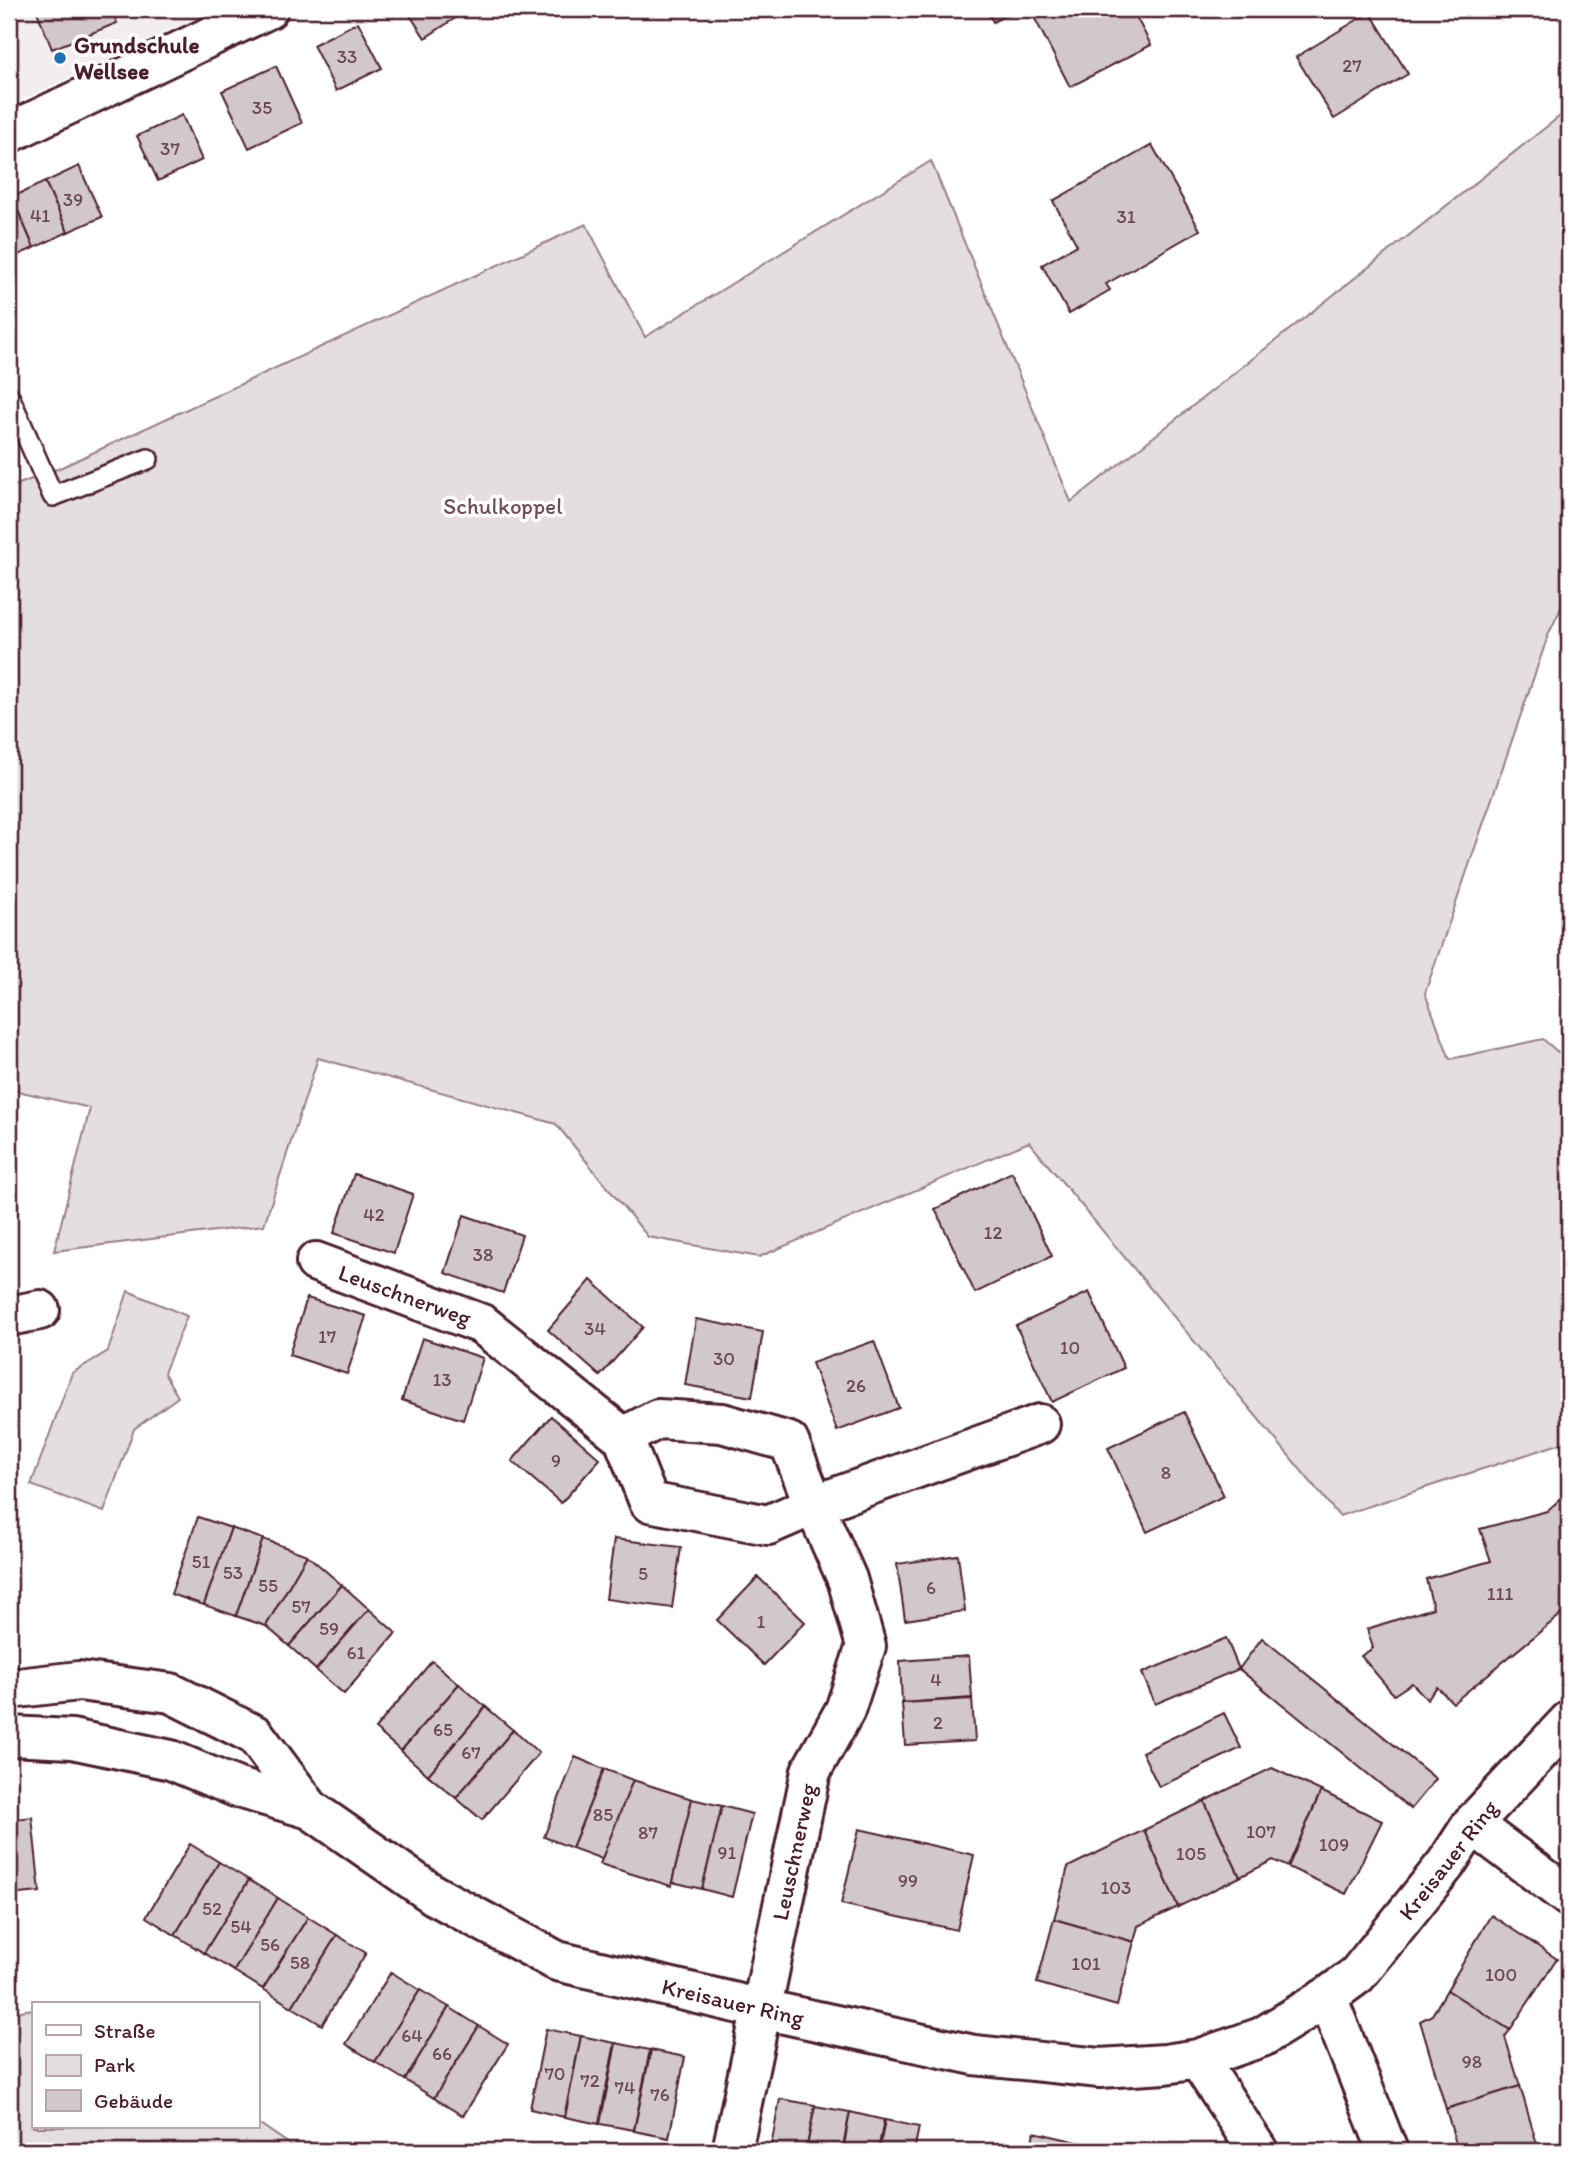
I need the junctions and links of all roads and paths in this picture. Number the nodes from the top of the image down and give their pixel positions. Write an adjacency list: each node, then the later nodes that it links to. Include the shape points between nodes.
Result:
1 (268, 9): 2 (street)
2 (9, 133)
3 (9, 397): 4 (lane, via 53,496)
4 (148, 459)
5 (316, 1262): 7 (street, Leuschnerweg, via 482,1324)
6 (1040, 1424): 8 (street, Leuschnerweg)
7 (623, 1437): 8 (street, Leuschnerweg, via 658,1419 722,1423 789,1442); 8 (street, Leuschnerweg, via 649,1502 768,1525)
8 (814, 1505): 16 (street, Leuschnerweg, via 847,1579 866,1646 845,1710 811,1771)
9 (9, 1689): 12 (street, Kreisauer Ring, via 79,1681 171,1693 255,1735)
10 (1569, 1721): 13 (street, Kreisauer Ring)
11 (9, 1736): 12 (street, Kreisauer Ring, via 72,1739 172,1760 238,1788)
12 (310, 1809): 16 (street, Kreisauer Ring, via 434,1895 557,1961)
13 (1472, 1824): 14 (street); 15 (street, Kreisauer Ring, via 1446,1864 1357,1975)
14 (1569, 1897)
15 (1327, 1997): 17 (street, Kreisauer Ring, via 1262,2037); 20 (street)
16 (762, 2009): 17 (street, Kreisauer Ring, via 974,2054 1100,2068); 18 (street, Leuschnerweg)
17 (1198, 2059): 19 (street)
18 (732, 2151)
19 (1258, 2151)
20 (1388, 2151)

